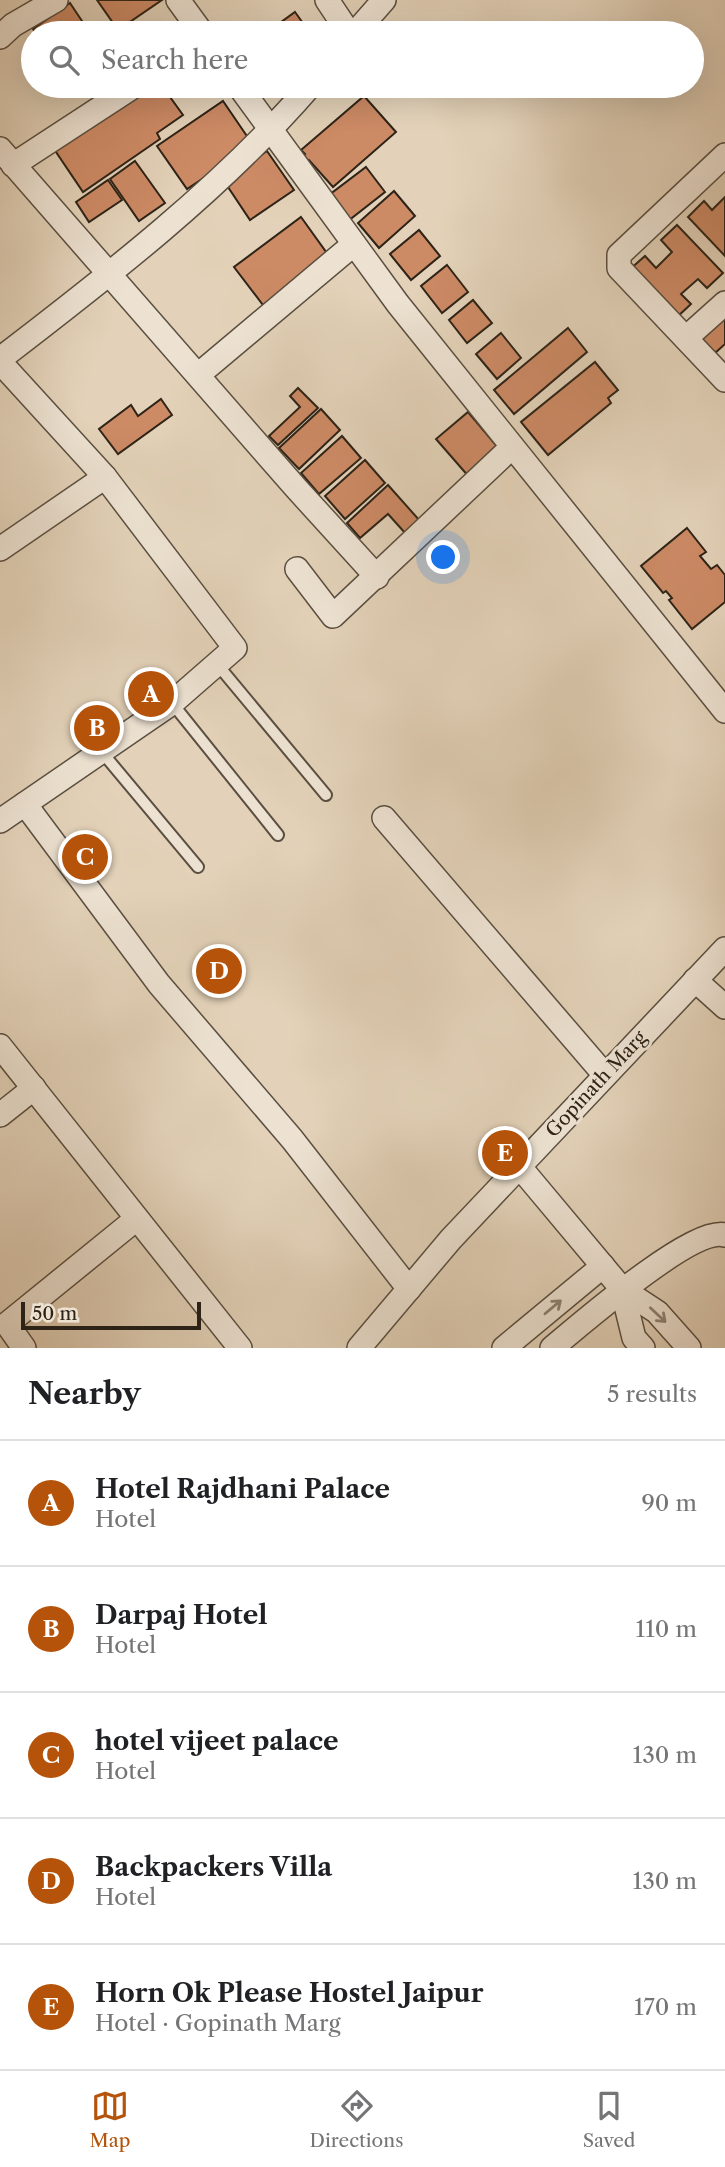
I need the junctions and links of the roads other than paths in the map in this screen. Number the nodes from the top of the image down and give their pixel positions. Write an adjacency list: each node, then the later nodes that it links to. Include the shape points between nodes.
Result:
1 (56, 0): 8 (street)
2 (178, 0): 5 (street)
3 (327, 0): 6 (street)
4 (384, 0): 7 (street)
5 (193, 21)
6 (341, 21)
7 (366, 21)
8 (0, 37)
9 (112, 98): 14 (street)
10 (248, 98): 12 (street)
11 (300, 98): 12 (street)
12 (271, 131): 15 (street); 16 (street)
13 (725, 155): 18 (street, via 619,255 620,268)
14 (6, 157): 16 (street)
15 (354, 244): 20 (street); 22 (street)
16 (109, 275): 19 (street); 20 (street)
17 (725, 303): 18 (street)
18 (686, 338): 21 (street)
19 (0, 360): 23 (street)
20 (198, 375): 26 (street)
21 (725, 380)
22 (512, 447): 26 (street); 29 (street)
23 (105, 478): 24 (street); 27 (street, via 234,648)
24 (0, 549)
25 (298, 569): 26 (street, via 333,616)
26 (377, 577)
27 (217, 664): 28 (street); 31 (lane)
28 (172, 703): 30 (street); 35 (lane)
29 (725, 711)
30 (101, 751): 32 (street); 36 (lane)
31 (326, 795)
32 (25, 804): 34 (street); 49 (street, via 159,984 292,1139)
33 (384, 818): 41 (street)
34 (0, 821)
35 (278, 835)
36 (198, 867)
37 (725, 949): 38 (street, Gopinath Marg)
38 (695, 980): 39 (street); 41 (street, Gopinath Marg)
39 (725, 1007)
40 (0, 1046): 42 (street)
41 (604, 1074): 44 (street, Gopinath Marg)
42 (34, 1088): 43 (street); 45 (street)
43 (0, 1115)
44 (519, 1166): 47 (street); 49 (street, Gopinath Marg)
45 (135, 1220): 50 (street); 52 (street)
46 (725, 1235): 48 (street, via 708,1234)
47 (603, 1266): 48 (street); 54 (street, one-way to 47)
48 (622, 1289): 55 (street); 56 (street, via 634,1338); 57 (street, one-way to 57, via 657,1312)
49 (409, 1290): 53 (street, Gopinath Marg)
50 (3, 1320): 51 (street)
51 (24, 1348)
52 (240, 1348)
53 (359, 1348)
54 (503, 1348)
55 (552, 1348)
56 (643, 1348)
57 (689, 1348)

